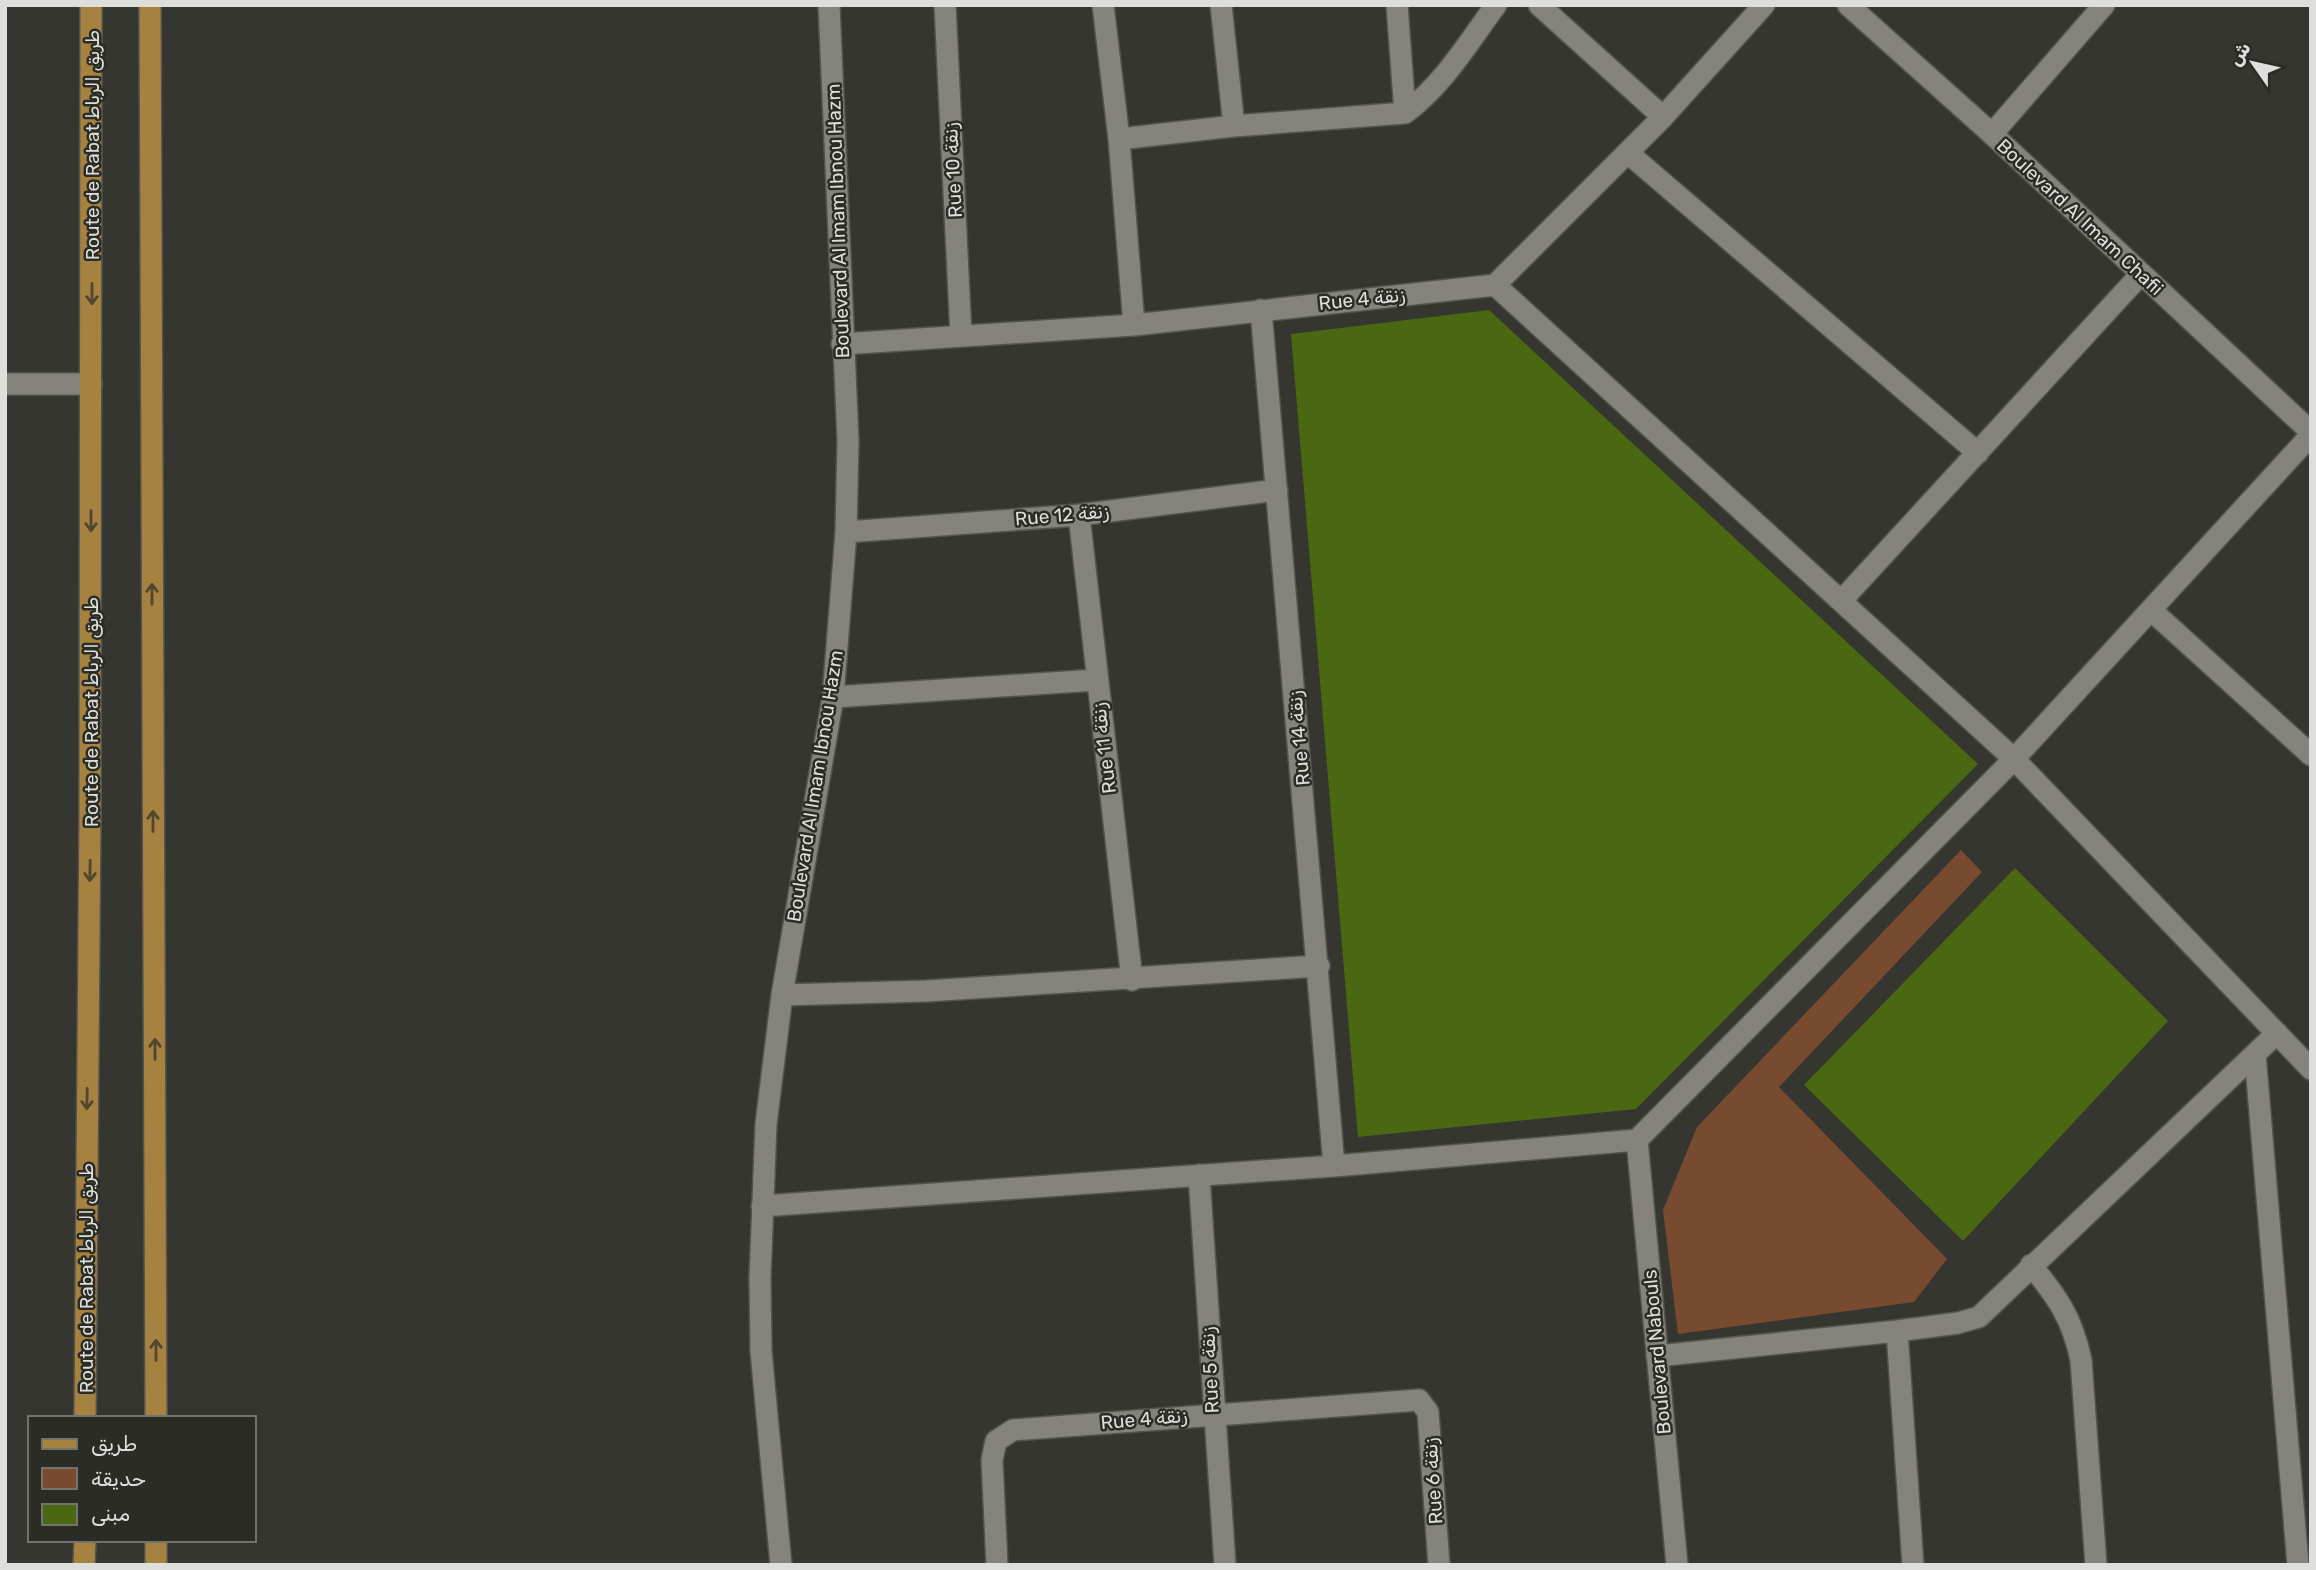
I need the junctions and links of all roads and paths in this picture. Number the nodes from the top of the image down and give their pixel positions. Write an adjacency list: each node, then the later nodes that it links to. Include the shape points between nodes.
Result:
1 (91, 5): 26 (main road, Route de Rabat طريق الرباط, one-way to 26)
2 (150, 5): 54 (main road, one-way to 2)
3 (829, 5): 24 (street, Boulevard Al Imam Ibnou Hazm)
4 (945, 5): 23 (street, Rue 10 زنقة)
5 (1102, 5): 17 (street)
6 (1221, 5): 15 (street)
7 (1397, 5): 13 (street)
8 (1496, 5): 13 (street, via 1440,81)
9 (1539, 5): 14 (street)
10 (1764, 5): 14 (street)
11 (1848, 5): 16 (street, Boulevard Al Imam Chafii)
12 (2104, 5): 16 (street)
13 (1405, 113): 15 (street)
14 (1663, 117): 18 (street)
15 (1234, 126): 17 (street)
16 (1992, 134): 19 (street, Boulevard Al Imam Chafii)
17 (1119, 139): 22 (street)
18 (1628, 153): 20 (street); 28 (street)
19 (2141, 274): 27 (street, Boulevard Al Imam Chafii); 28 (street)
20 (1495, 285): 21 (street, Rue 4 زنقة); 32 (street)
21 (1261, 310): 22 (street, Rue 4 زنقة); 29 (street, Rue 14 زنقة)
22 (1134, 325): 23 (street, Rue 4 زنقة)
23 (961, 336): 24 (street, Rue 4 زنقة)
24 (842, 344): 31 (street, Boulevard Al Imam Ibnou Hazm, via 848,440)
25 (5, 384): 26 (street)
26 (91, 384): 53 (main road, Route de Rabat طريق الرباط, one-way to 53)
27 (2311, 434): 33 (street)
28 (1979, 453): 32 (street)
29 (1277, 490): 30 (street, Rue 12 زنقة); 38 (street, Rue 14 زنقة)
30 (1079, 516): 31 (street, Rue 12 زنقة); 34 (street, Rue 11 زنقة)
31 (846, 532): 35 (street, Boulevard Al Imam Ibnou Hazm)
32 (1842, 600): 37 (street)
33 (2151, 610): 36 (street); 37 (street)
34 (1096, 680): 35 (street); 39 (street, Rue 11 زنقة)
35 (833, 697): 40 (street, Boulevard Al Imam Ibnou Hazm)
36 (2311, 755)
37 (2014, 759): 41 (street); 44 (street)
38 (1319, 966): 39 (street); 45 (street, Rue 14 زنقة)
39 (1132, 980): 40 (street)
40 (782, 995): 47 (street, Boulevard Al Imam Ibnou Hazm, via 766,1124)
41 (2277, 1033): 42 (street); 43 (street)
42 (2255, 1054): 48 (street); 66 (street)
43 (2311, 1069)
44 (1637, 1140): 45 (street); 50 (street, Boulevard Nabouls)
45 (1334, 1166): 46 (street)
46 (1199, 1175): 47 (street); 52 (street, Rue 5 زنقة)
47 (762, 1206): 59 (street, Boulevard Al Imam Ibnou Hazm, via 761,1351)
48 (2031, 1265): 49 (street, via 1979,1317); 65 (street, via 2062,1304 2081,1360)
49 (1897, 1331): 50 (street); 64 (street)
50 (1657, 1356): 63 (street, Boulevard Nabouls)
51 (1419, 1400): 52 (street, Rue 4 زنقة); 62 (street, Rue 6 زنقة, via 1428,1412)
52 (1213, 1413): 60 (street, Rue 4 زنقة, via 1013,1430 996,1441 992,1460); 61 (street, Rue 5 زنقة)
53 (85, 1416)
54 (156, 1416)
55 (85, 1542): 57 (main road)
56 (156, 1542): 58 (main road)
57 (85, 1565)
58 (156, 1565)
59 (780, 1565)
60 (997, 1565)
61 (1226, 1565)
62 (1439, 1565)
63 (1677, 1565)
64 (1913, 1565)
65 (2096, 1565)
66 (2298, 1565)

